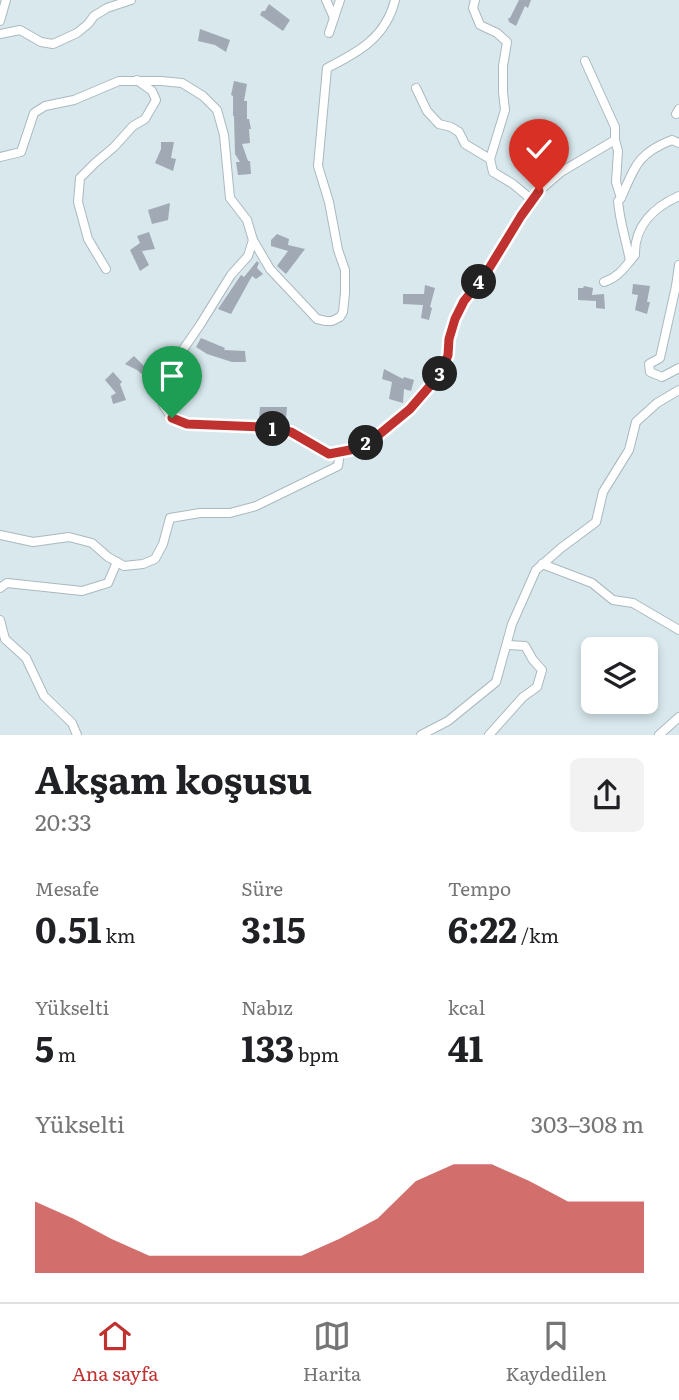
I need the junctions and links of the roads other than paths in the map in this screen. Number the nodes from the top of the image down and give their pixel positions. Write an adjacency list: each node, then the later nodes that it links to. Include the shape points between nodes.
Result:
1 (6, 0): 8 (street)
2 (131, 0): 10 (street, via 107,8 77,33 53,44 20,30)
3 (326, 0): 7 (street)
4 (340, 0): 7 (street)
5 (395, 0): 21 (street, via 384,29 358,52 327,68 318,166 345,270 340,317 332,321 317,318 270,269)
6 (475, 0): 17 (street, via 473,8 480,25 507,42 505,110)
7 (334, 18): 9 (street)
8 (0, 21)
9 (329, 33)
10 (0, 34)
11 (585, 61): 14 (street, via 615,127)
12 (137, 80): 16 (street, via 119,81 74,100 45,106 34,114 21,152); 21 (street, via 182,83 217,110 230,198 247,219); 24 (street, via 156,100 145,119 80,178 78,202 88,239)
13 (416, 88): 17 (street, via 439,124 459,132 465,144)
14 (615, 140): 19 (street); 20 (street, via 561,172)
15 (679, 143): 19 (street, via 672,140 644,155)
16 (0, 157)
17 (490, 159): 20 (street, via 493,172)
18 (679, 196): 22 (street, via 644,220)
19 (621, 198): 22 (street, via 620,222)
20 (532, 200): 28 (street, via 464,301 442,372 410,409 370,442)
21 (253, 240): 28 (street, via 248,256 230,275 171,367 162,388 163,405 172,418 187,424 291,432 329,454)
22 (630, 261): 25 (street)
23 (679, 265): 26 (street, via 660,358 649,364 650,372 662,377)
24 (106, 269)
25 (604, 282)
26 (679, 368)
27 (679, 390): 31 (street, via 636,422 629,450 603,492 596,522)
28 (340, 452): 30 (street, via 338,466 257,506 170,518 155,559 143,564)
29 (0, 535): 30 (street, via 33,542 69,537 92,543)
30 (117, 562): 32 (street, via 108,583 82,591)
31 (542, 564): 34 (street, via 592,583 613,600 633,603); 35 (street, via 512,624)
32 (2, 584)
33 (0, 620): 37 (street, via 5,639 26,658 44,696 72,723)
34 (679, 630)
35 (507, 645): 38 (street, via 496,681 448,720); 39 (street, via 525,646 542,670 537,687)
36 (679, 717): 40 (street)
37 (77, 735)
38 (421, 735)
39 (489, 735)
40 (659, 735)

